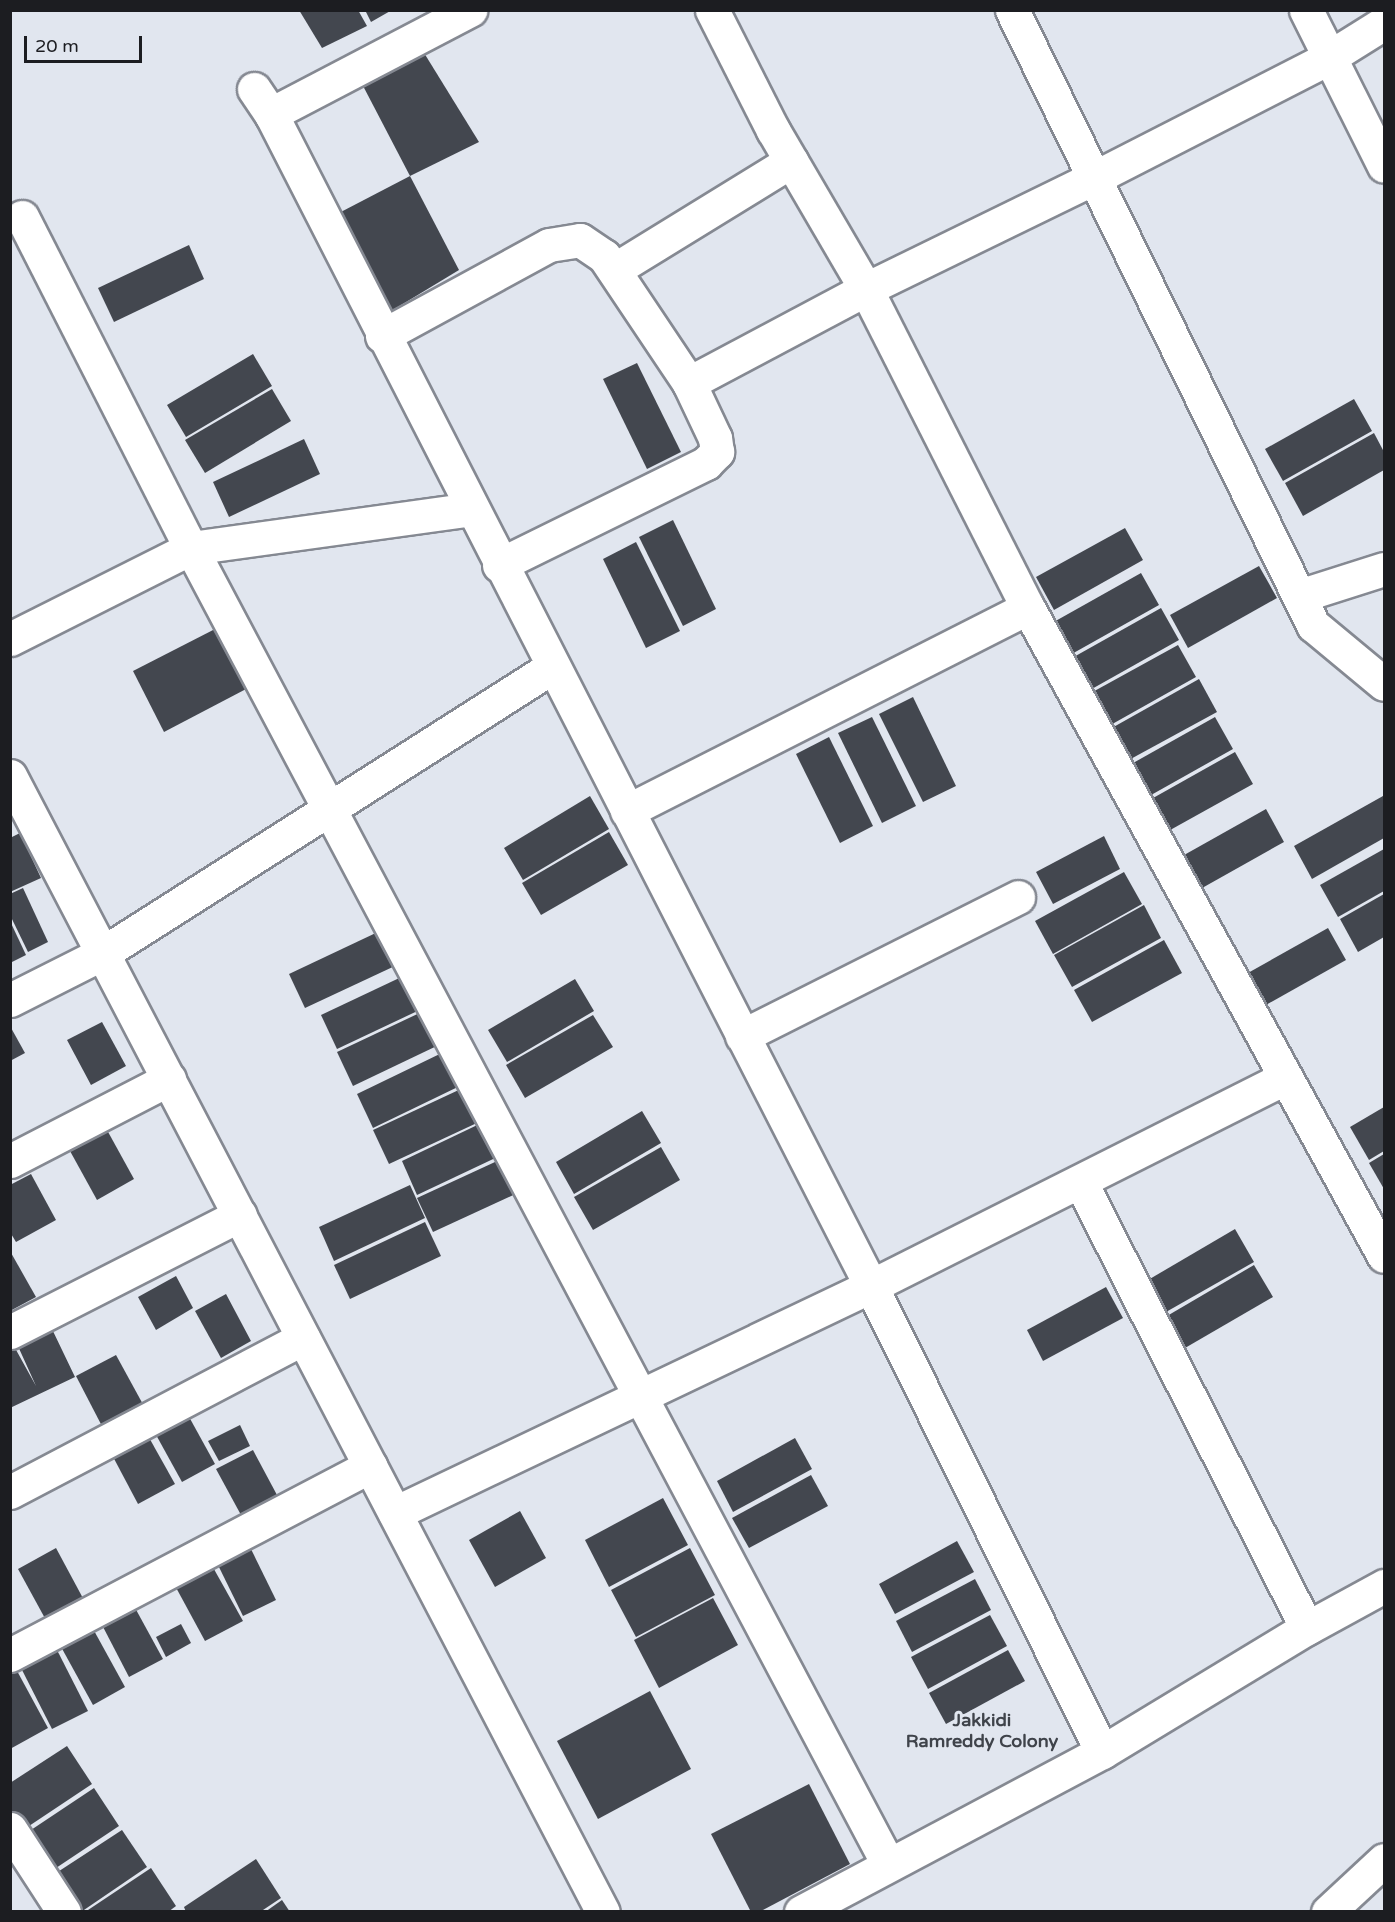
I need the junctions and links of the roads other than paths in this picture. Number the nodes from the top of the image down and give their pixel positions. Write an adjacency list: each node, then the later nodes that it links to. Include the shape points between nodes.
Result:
1 (470, 10): 13 (street, via 262,102)
2 (712, 10): 7 (street)
3 (1012, 10): 9 (street)
4 (1306, 10): 6 (street)
5 (1384, 23): 6 (street)
6 (1328, 58): 8 (street); 9 (street)
7 (791, 161): 11 (street); 12 (street)
8 (1384, 166)
9 (1094, 178): 12 (street); 19 (street)
10 (22, 217): 16 (street)
11 (614, 270): 13 (street, via 604,256 580,240 549,245); 14 (street)
12 (866, 289): 14 (street); 20 (street)
13 (382, 336): 15 (street)
14 (689, 383): 17 (street, via 715,438 717,452 706,463)
15 (471, 509): 16 (street); 17 (street)
16 (191, 548): 21 (street); 25 (street)
17 (499, 565): 22 (street)
18 (1384, 569): 19 (street)
19 (1299, 596): 23 (street, via 1313,625)
20 (1028, 608): 26 (street); 32 (street)
21 (11, 637)
22 (552, 667): 25 (street); 26 (street)
23 (1384, 684)
24 (10, 776): 27 (street)
25 (330, 811): 29 (street); 41 (street)
26 (627, 811): 31 (street)
27 (21, 822): 29 (street)
28 (1018, 897): 31 (street)
29 (103, 953): 30 (street); 33 (street)
30 (10, 1000)
31 (742, 1036): 38 (street)
32 (1285, 1078): 35 (street); 37 (street)
33 (169, 1079): 34 (street); 36 (street)
34 (10, 1161)
35 (1081, 1183): 38 (street); 46 (street)
36 (240, 1215): 39 (street); 40 (street)
37 (1384, 1256)
38 (871, 1286): 41 (street); 48 (street)
39 (10, 1332)
40 (303, 1338): 42 (street); 43 (street)
41 (639, 1395): 44 (street); 51 (street)
42 (370, 1466): 44 (street); 47 (street)
43 (10, 1492)
44 (395, 1513): 53 (street)
45 (1384, 1586): 46 (street)
46 (1307, 1628): 48 (street)
47 (10, 1655)
48 (1102, 1752): 51 (street)
49 (10, 1829): 52 (street)
50 (1384, 1860): 55 (street)
51 (888, 1864): 54 (street)
52 (64, 1911)
53 (603, 1911)
54 (801, 1911)
55 (1328, 1911)

